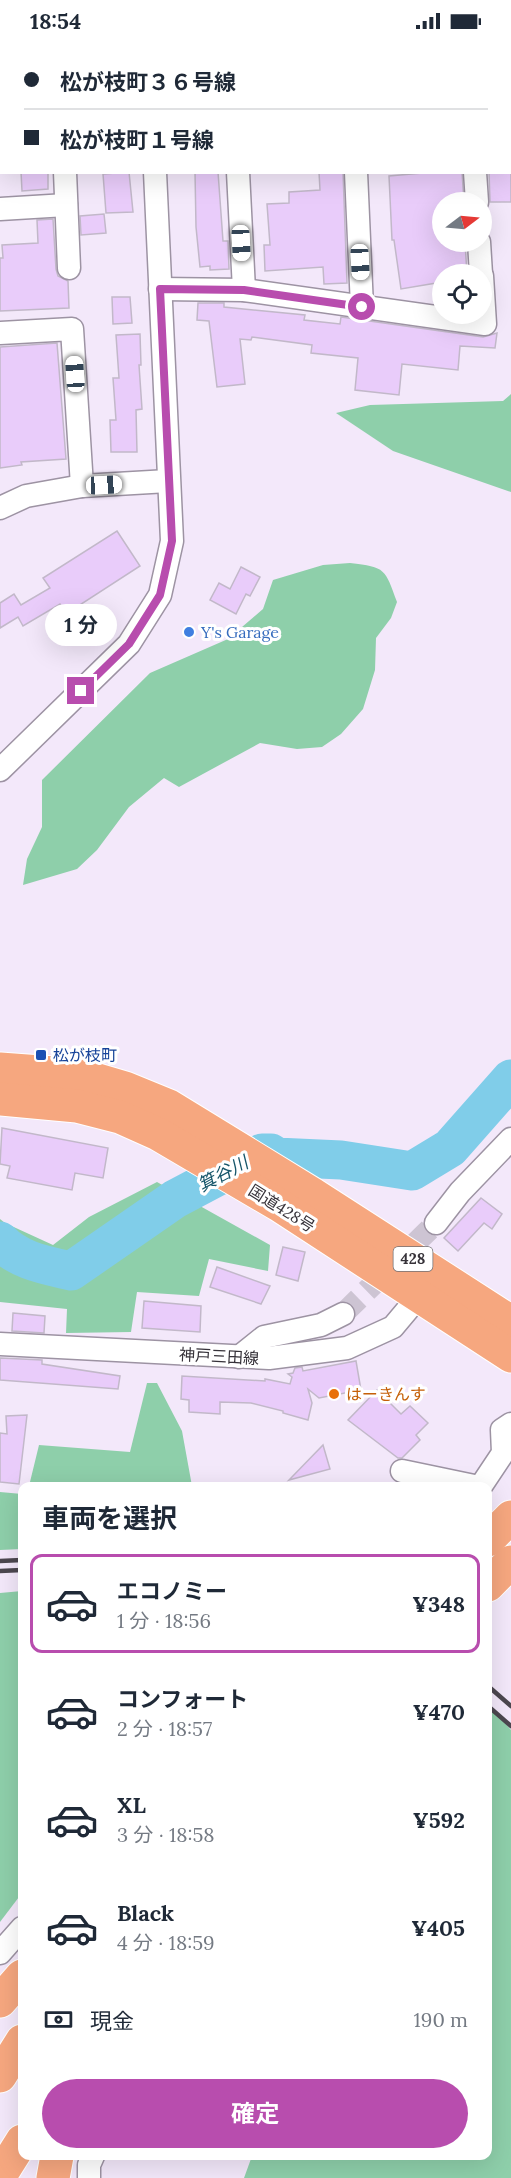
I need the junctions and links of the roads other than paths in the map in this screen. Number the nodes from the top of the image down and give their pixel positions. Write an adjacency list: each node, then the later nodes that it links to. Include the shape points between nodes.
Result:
1 (65, 174): 7 (street)
2 (155, 174): 10 (street)
3 (238, 174): 11 (street)
4 (356, 174): 12 (street)
5 (475, 174): 6 (street)
6 (476, 192)
7 (66, 205): 8 (street); 9 (street)
8 (0, 209)
9 (69, 268)
10 (160, 289): 11 (street); 15 (street)
11 (244, 290): 12 (street)
12 (362, 307): 13 (street)
13 (432, 317)
14 (0, 333): 16 (street, via 72,329)
15 (168, 481): 16 (street); 18 (street, via 172,541 160,595 129,644)
16 (82, 486): 17 (street, via 26,496)
17 (0, 508)
18 (0, 770)
19 (0, 1069): 25 (highway, 国道428号 / 428, via 81,1075 169,1106)
20 (0, 1099): 23 (highway, 国道428号 / 428, via 77,1106 120,1117 158,1134 279,1205)
21 (511, 1139): 22 (street)
22 (436, 1223)
23 (419, 1296): 27 (highway, 国道428号 / 428); 28 (street, 神戸三田線, via 393,1327 347,1348 269,1358)
24 (343, 1314): 28 (street, via 321,1325 264,1337)
25 (511, 1322)
26 (0, 1344): 28 (street, 神戸三田線)
27 (511, 1356)
28 (239, 1357)
29 (511, 1424): 32 (street, via 502,1430 503,1452)
30 (402, 1471): 31 (street)
31 (455, 1482)
32 (484, 1482)
33 (511, 1517): 34 (highway)
34 (492, 1536)
35 (511, 1536): 36 (street)
36 (492, 1555)
37 (511, 1562): 38 (highway)
38 (492, 1581)
39 (18, 1933): 40 (street)
40 (0, 1953)
41 (18, 1981): 42 (highway)
42 (0, 2001)
43 (18, 2047): 44 (highway)
44 (0, 2076)
45 (18, 2147): 48 (highway)
46 (56, 2160): 49 (highway)
47 (91, 2160): 50 (street)
48 (0, 2176)
49 (53, 2178)
50 (89, 2178)

